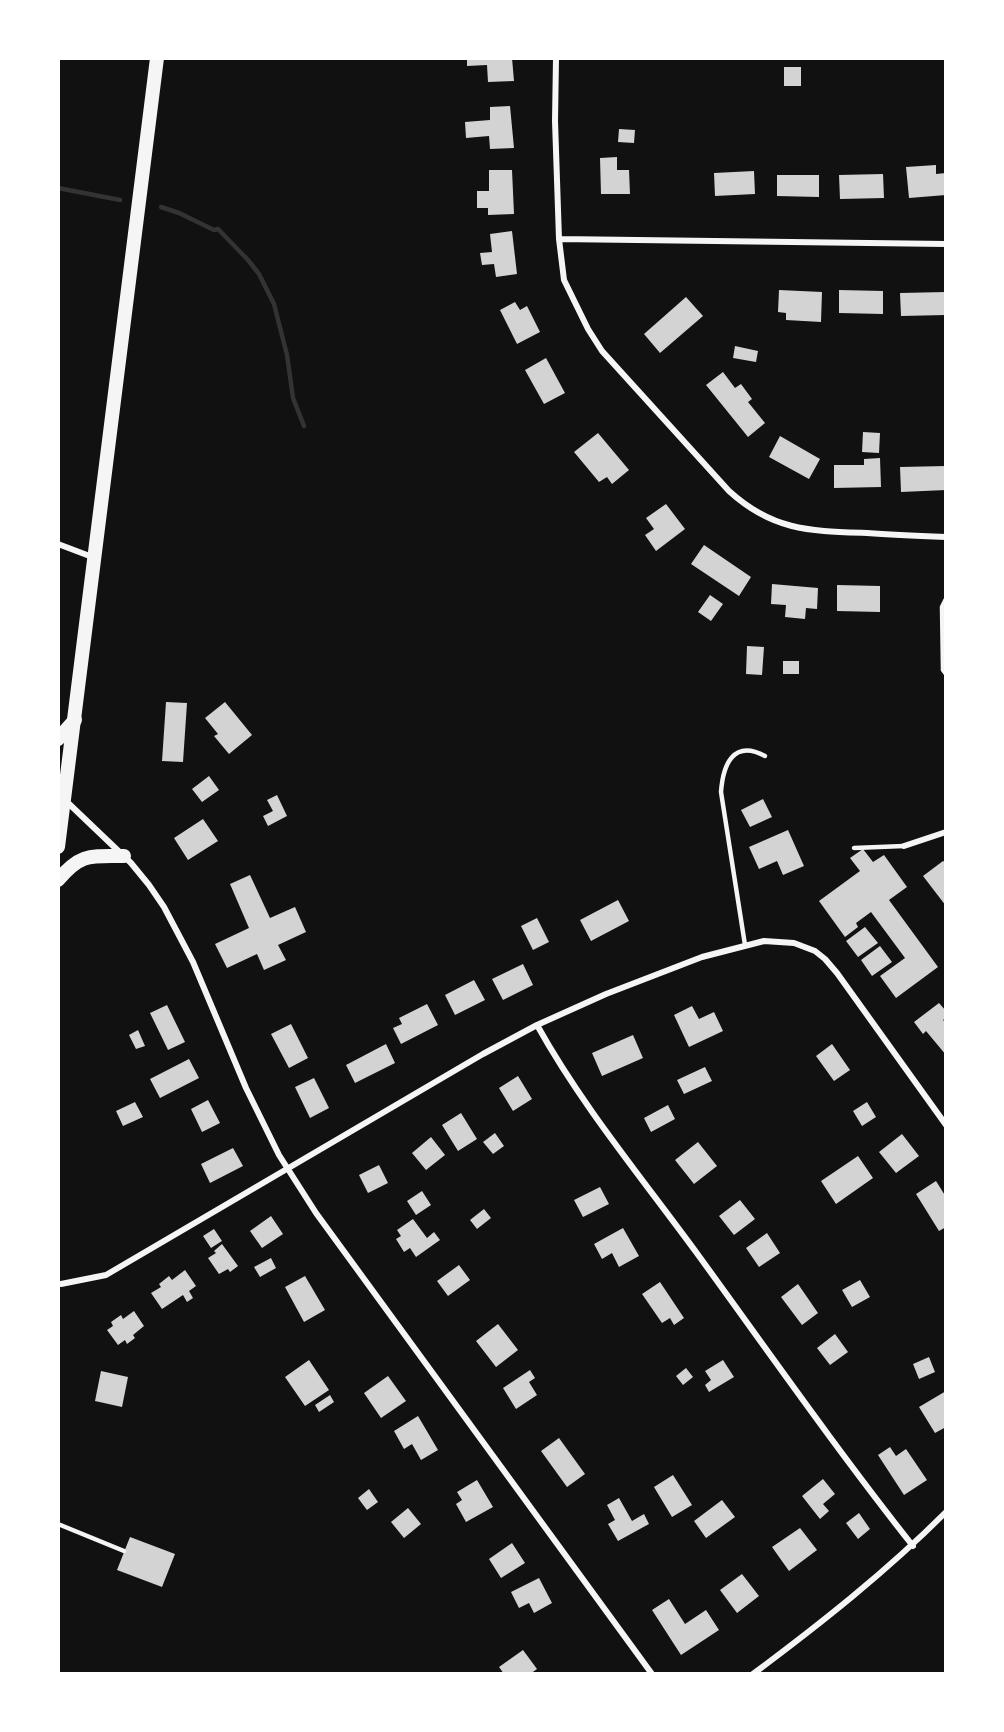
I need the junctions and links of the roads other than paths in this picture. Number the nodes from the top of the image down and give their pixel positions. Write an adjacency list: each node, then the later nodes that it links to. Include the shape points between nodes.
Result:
1 (157, 58): 7 (main road)
2 (556, 58): 3 (street)
3 (559, 239): 4 (street); 5 (street, via 564,280 602,351 741,501 769,519 809,531)
4 (945, 244)
5 (945, 537)
6 (58, 544): 7 (street)
7 (96, 559): 10 (main road)
8 (945, 599): 9 (lane)
9 (945, 674)
10 (75, 720): 11 (main road); 13 (main road)
11 (58, 739)
12 (765, 756): 20 (lane, via 747,750 738,753 722,775)
13 (61, 797): 16 (main road); 18 (street)
14 (945, 832): 15 (street)
15 (904, 846): 17 (lane)
16 (58, 847)
17 (854, 848)
18 (124, 856): 19 (main road, via 88,857 72,864); 23 (street, via 149,885 193,962 246,1088)
19 (58, 880)
20 (745, 945): 21 (street, via 702,957); 22 (street, via 764,941 794,943 825,959)
21 (537, 1025): 23 (street); 27 (street, via 586,1102)
22 (945, 1125)
23 (287, 1168): 24 (street, via 106,1275); 29 (street)
24 (61, 1284)
25 (945, 1512): 27 (street)
26 (58, 1524): 28 (lane)
27 (913, 1546): 30 (street, via 853,1598)
28 (124, 1551)
29 (652, 1674)
30 (753, 1674)

